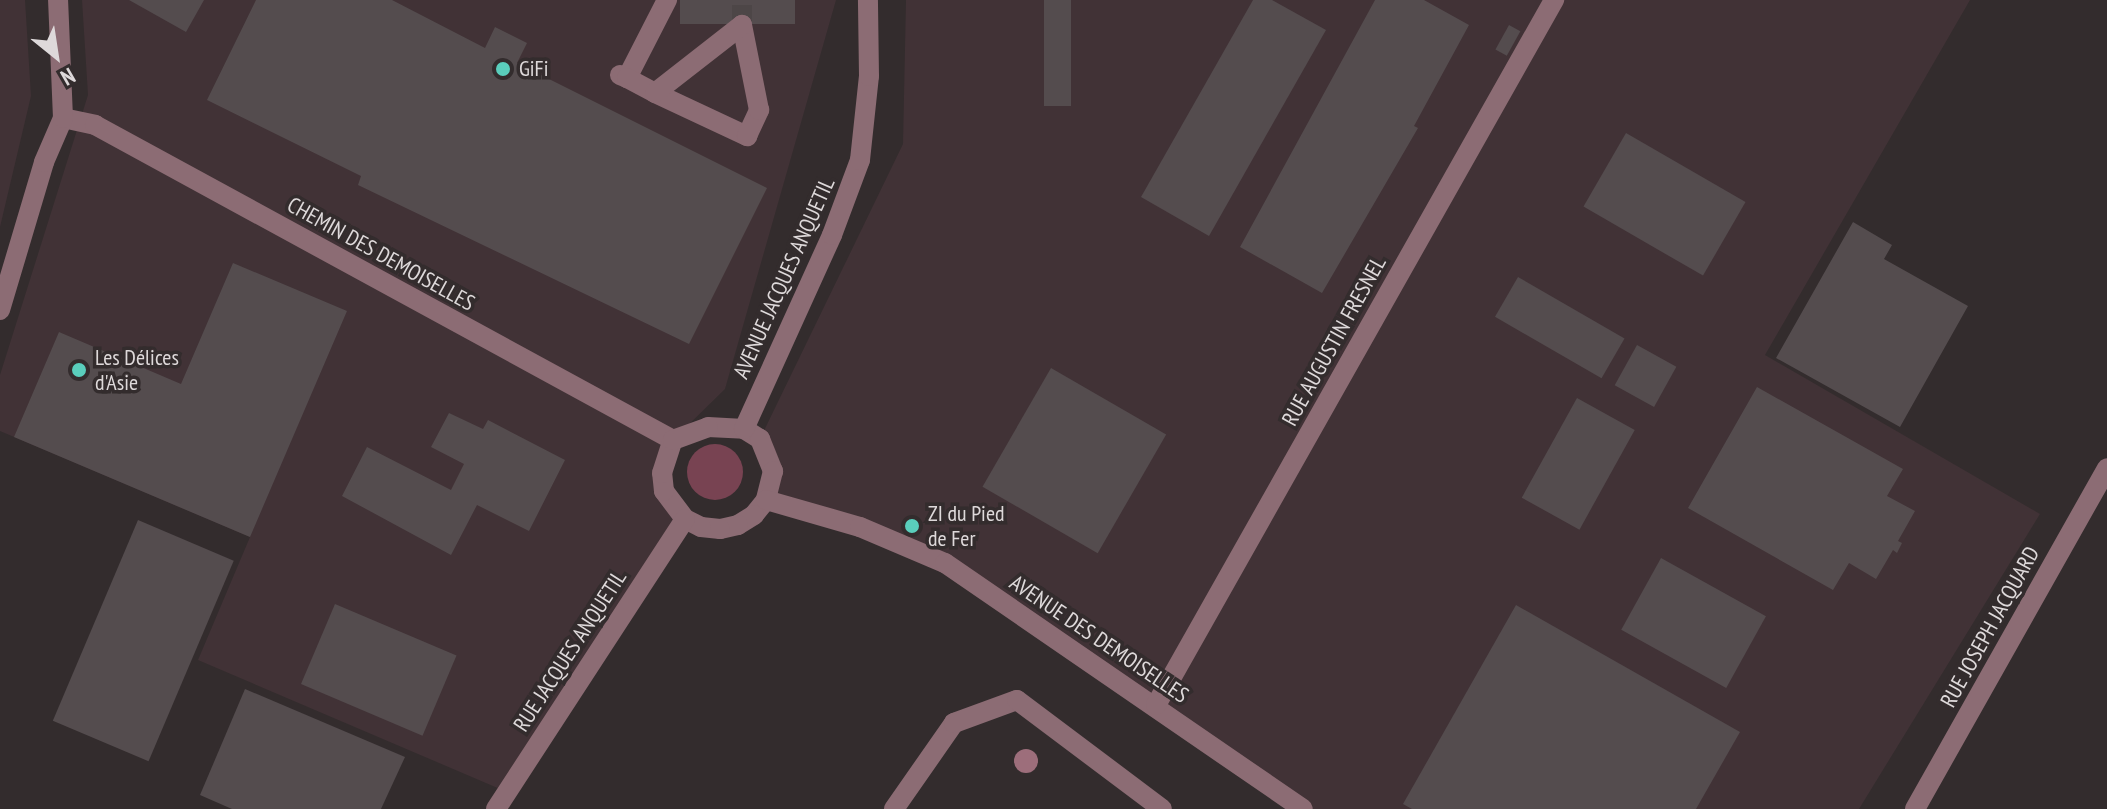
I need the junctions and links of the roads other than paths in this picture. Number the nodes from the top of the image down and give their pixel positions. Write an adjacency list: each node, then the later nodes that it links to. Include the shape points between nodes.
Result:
1 (58, 0): 6 (street)
2 (667, 0): 5 (street, via 624,77)
3 (868, 0): 8 (street, AVENUE JACQUES ANQUETIL, via 869,76 860,160)
4 (1554, 0): 13 (street, RUE AUGUSTIN FRESNEL)
5 (655, 93): 5 (street, via 742,25 759,110 747,136)
6 (63, 118): 7 (street, via 44,162); 9 (street, CHEMIN DES DEMOISELLES, via 95,125)
7 (0, 310)
8 (744, 429): 9 (street, via 708,427); 11 (street, via 760,439 770,456 773,471)
9 (673, 440): 12 (street, via 665,456 664,491)
10 (2107, 468): 18 (street, RUE JOSEPH JACQUARD)
11 (766, 500): 12 (street, via 746,520 720,529); 13 (street, AVENUE DES DEMOISELLES, via 860,527 945,563)
12 (685, 519): 14 (street, RUE JACQUES ANQUETIL)
13 (1156, 705): 17 (street, AVENUE DES DEMOISELLES)
14 (496, 809)
15 (894, 809): 16 (street, via 954,723 1017,700)
16 (1162, 809)
17 (1303, 809)
18 (1915, 809)

